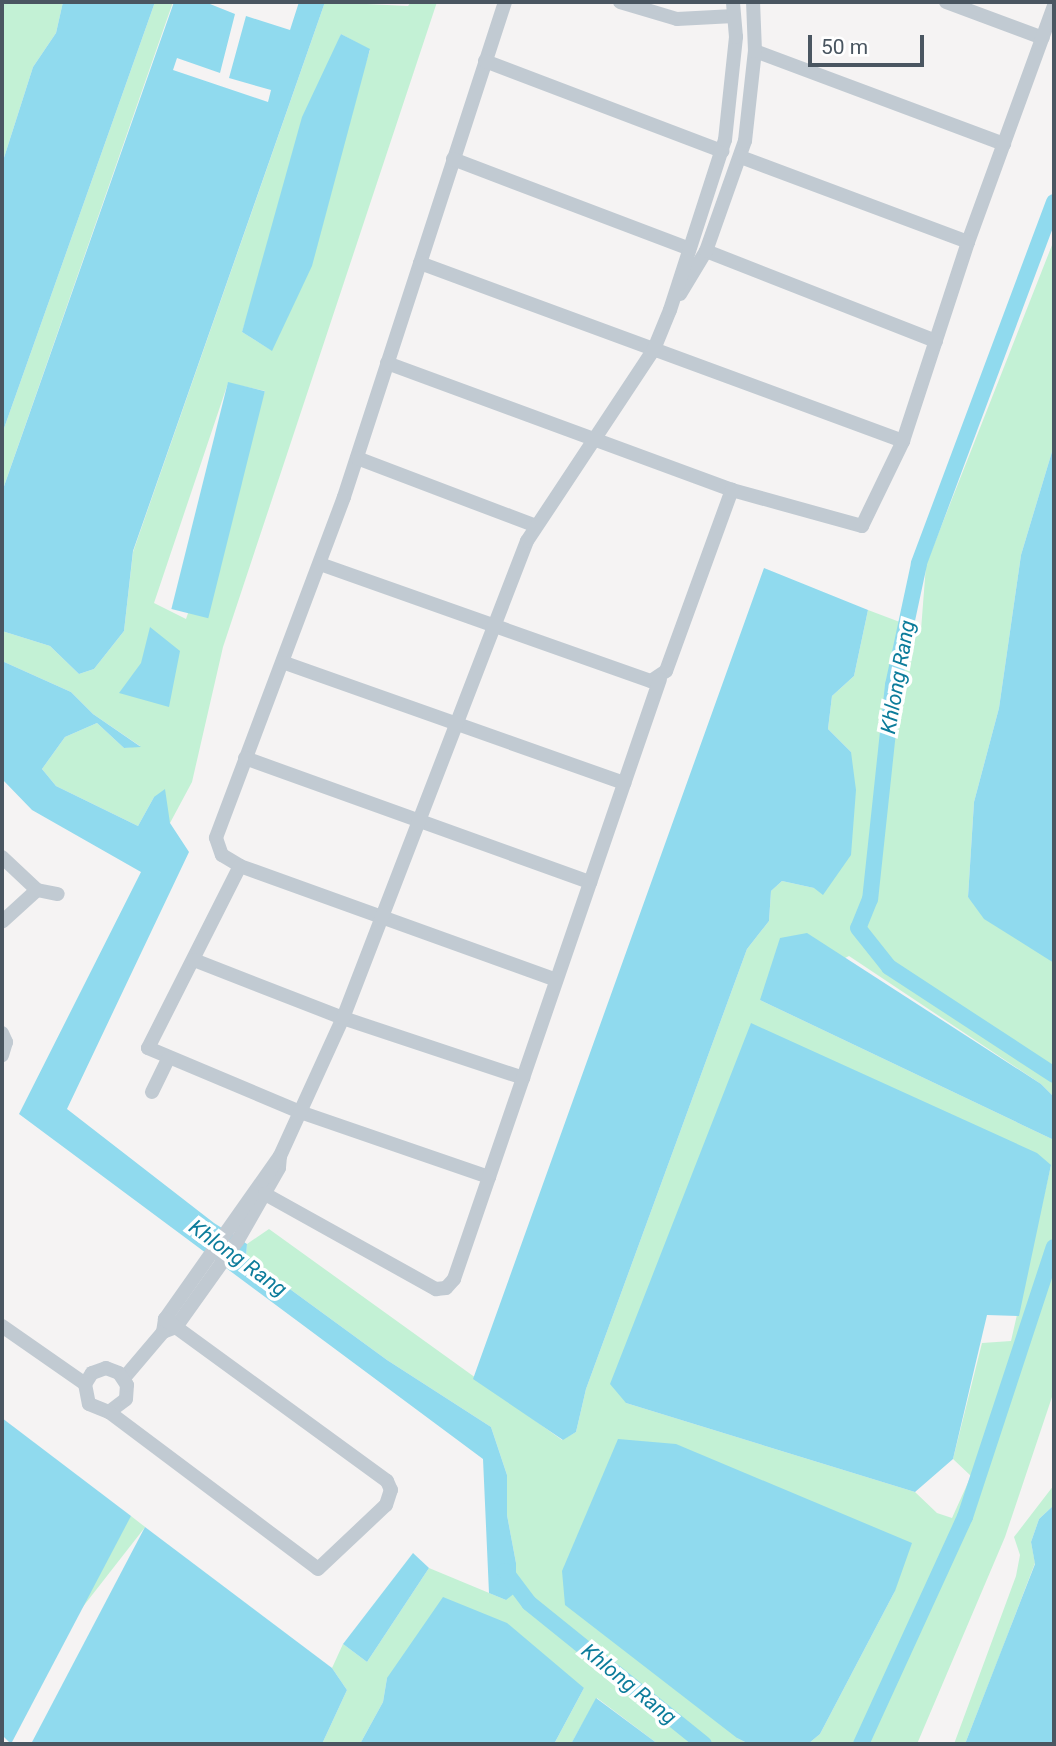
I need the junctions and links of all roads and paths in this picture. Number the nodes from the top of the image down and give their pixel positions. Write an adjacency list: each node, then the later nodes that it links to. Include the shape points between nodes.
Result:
1 (505, 2): 9 (street)
2 (620, 2): 6 (street, via 677,19)
3 (753, 2): 8 (street)
4 (947, 2): 7 (street)
5 (1054, 6): 7 (street)
6 (733, 9): 11 (street, via 733,92)
7 (1043, 38): 10 (street)
8 (755, 51): 10 (street); 12 (street)
9 (485, 61): 11 (street); 13 (street)
10 (1004, 144): 14 (street)
11 (722, 151): 15 (street)
12 (741, 157): 14 (street); 16 (street)
13 (453, 159): 15 (street); 17 (street)
14 (968, 242): 19 (street)
15 (687, 248): 18 (street)
16 (706, 251): 18 (street); 19 (street)
17 (420, 263): 20 (street); 21 (street)
18 (670, 310): 20 (street)
19 (936, 341): 23 (street)
20 (654, 349): 22 (street); 23 (street)
21 (387, 363): 22 (street); 24 (street)
22 (597, 439): 25 (street); 26 (street)
23 (903, 441): 25 (street, via 862,526)
24 (357, 458): 26 (street); 27 (street)
25 (732, 490): 30 (street)
26 (536, 526): 28 (street)
27 (320, 564): 28 (street); 29 (street)
28 (494, 626): 30 (street, via 651,681); 31 (street)
29 (285, 663): 31 (street); 32 (street)
30 (660, 679): 33 (street)
31 (454, 722): 33 (street); 34 (street)
32 (245, 758): 34 (street); 36 (street, via 216,838 222,855)
33 (624, 783): 37 (street)
34 (416, 821): 37 (street); 40 (street)
35 (2, 857): 38 (street)
36 (240, 866): 40 (street); 42 (street)
37 (590, 882): 43 (street)
38 (37, 890): 39 (street); 41 (street)
39 (58, 894)
40 (380, 918): 43 (street); 44 (street)
41 (2, 922)
42 (194, 960): 44 (street); 47 (street, via 148,1042 152,1052)
43 (556, 980): 48 (street)
44 (343, 1018): 48 (street); 50 (street)
45 (2, 1034): 46 (street, via 6,1042)
46 (2, 1055)
47 (168, 1059): 49 (street); 50 (street)
48 (523, 1078): 52 (street)
49 (152, 1092)
50 (300, 1112): 51 (street); 52 (street)
51 (280, 1156): 53 (street); 54 (street)
52 (489, 1177): 53 (street, via 454,1279 446,1288 436,1289)
53 (265, 1194): 54 (street)
54 (232, 1235): 56 (street)
55 (2, 1326): 58 (street)
56 (168, 1326): 57 (street); 59 (street, via 387,1481 391,1490 386,1505 318,1569)
57 (124, 1378): 58 (street, via 106,1368 92,1373); 59 (street, via 126,1399)
58 (85, 1384): 59 (street, via 89,1405)
59 (109, 1412)

